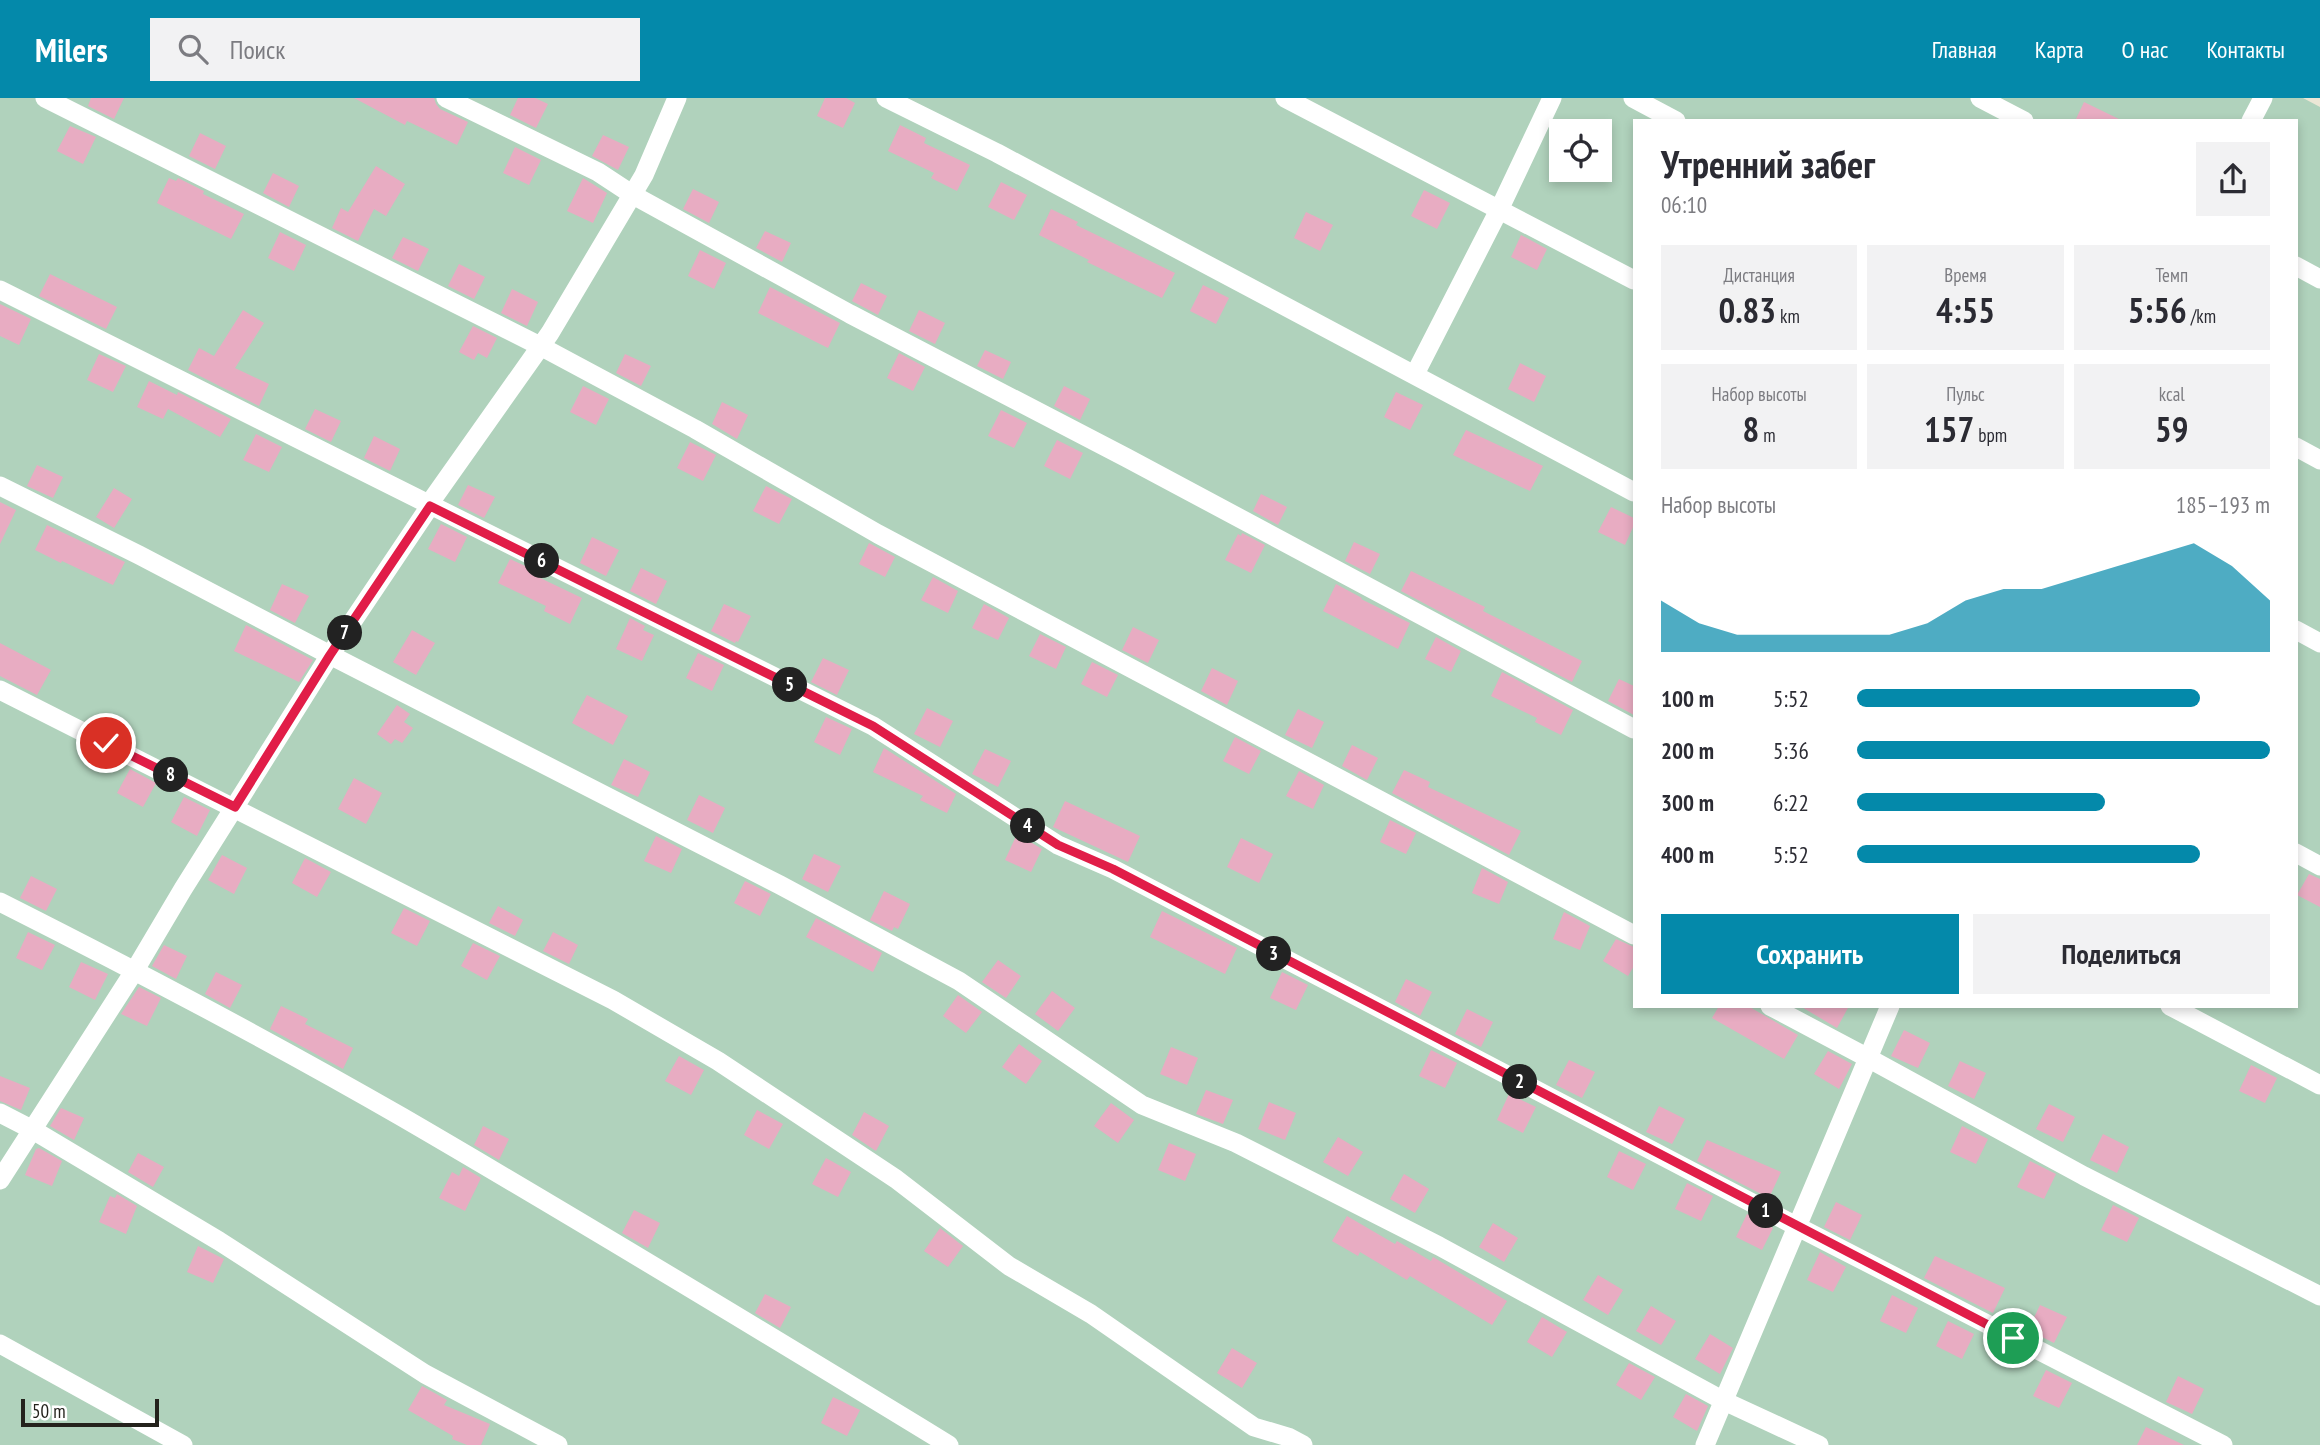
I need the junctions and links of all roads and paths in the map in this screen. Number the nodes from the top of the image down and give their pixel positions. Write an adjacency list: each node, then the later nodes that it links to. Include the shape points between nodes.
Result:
1 (45, 98): 19 (street)
2 (446, 98): 13 (street, via 598,173)
3 (677, 98): 13 (street)
4 (886, 98): 20 (street)
5 (1285, 98): 14 (street)
6 (1552, 98): 14 (street)
7 (1633, 98): 10 (street)
8 (1980, 98): 11 (street)
9 (2263, 98): 12 (street)
10 (1672, 119)
11 (2020, 119)
12 (2253, 119)
13 (632, 195): 19 (street); 30 (street)
14 (1499, 210): 16 (street); 20 (street)
15 (2298, 267): 17 (street)
16 (1633, 279)
17 (2320, 279)
18 (0, 290): 25 (street)
19 (540, 346): 25 (street); 35 (street, via 890,540)
20 (1415, 374): 24 (street)
21 (2298, 448): 22 (street)
22 (2320, 460)
23 (0, 486): 28 (street)
24 (1633, 491)
25 (430, 506): 28 (street); 45 (street, via 873,726 1058,845 1113,869)
26 (2298, 631): 27 (street)
27 (2320, 643)
28 (330, 655): 31 (street); 48 (street, via 959,981 1142,1105 1296,1173)
29 (0, 690): 31 (street)
30 (1633, 728)
31 (235, 807): 36 (street); 52 (street, via 613,1000 718,1061 896,1179 1009,1266 1091,1314 1254,1427)
32 (2298, 854): 33 (street)
33 (2320, 866)
34 (0, 902): 36 (street)
35 (1633, 934)
36 (135, 970): 43 (street); 51 (street, via 400,1116)
37 (1774, 1008): 40 (street)
38 (1889, 1008): 40 (street)
39 (2174, 1008): 41 (street)
40 (1868, 1058): 45 (street); 46 (street, via 2084,1176)
41 (2320, 1085)
42 (0, 1113): 43 (street)
43 (33, 1130): 44 (street); 50 (street, via 219,1241 425,1374)
44 (0, 1180)
45 (1798, 1227): 48 (street); 55 (street)
46 (2320, 1296)
47 (0, 1344): 49 (street)
48 (1724, 1401): 53 (street); 54 (street)
49 (183, 1445)
50 (558, 1445)
51 (948, 1445)
52 (1303, 1445)
53 (1705, 1445)
54 (1819, 1445)
55 (2223, 1445)

